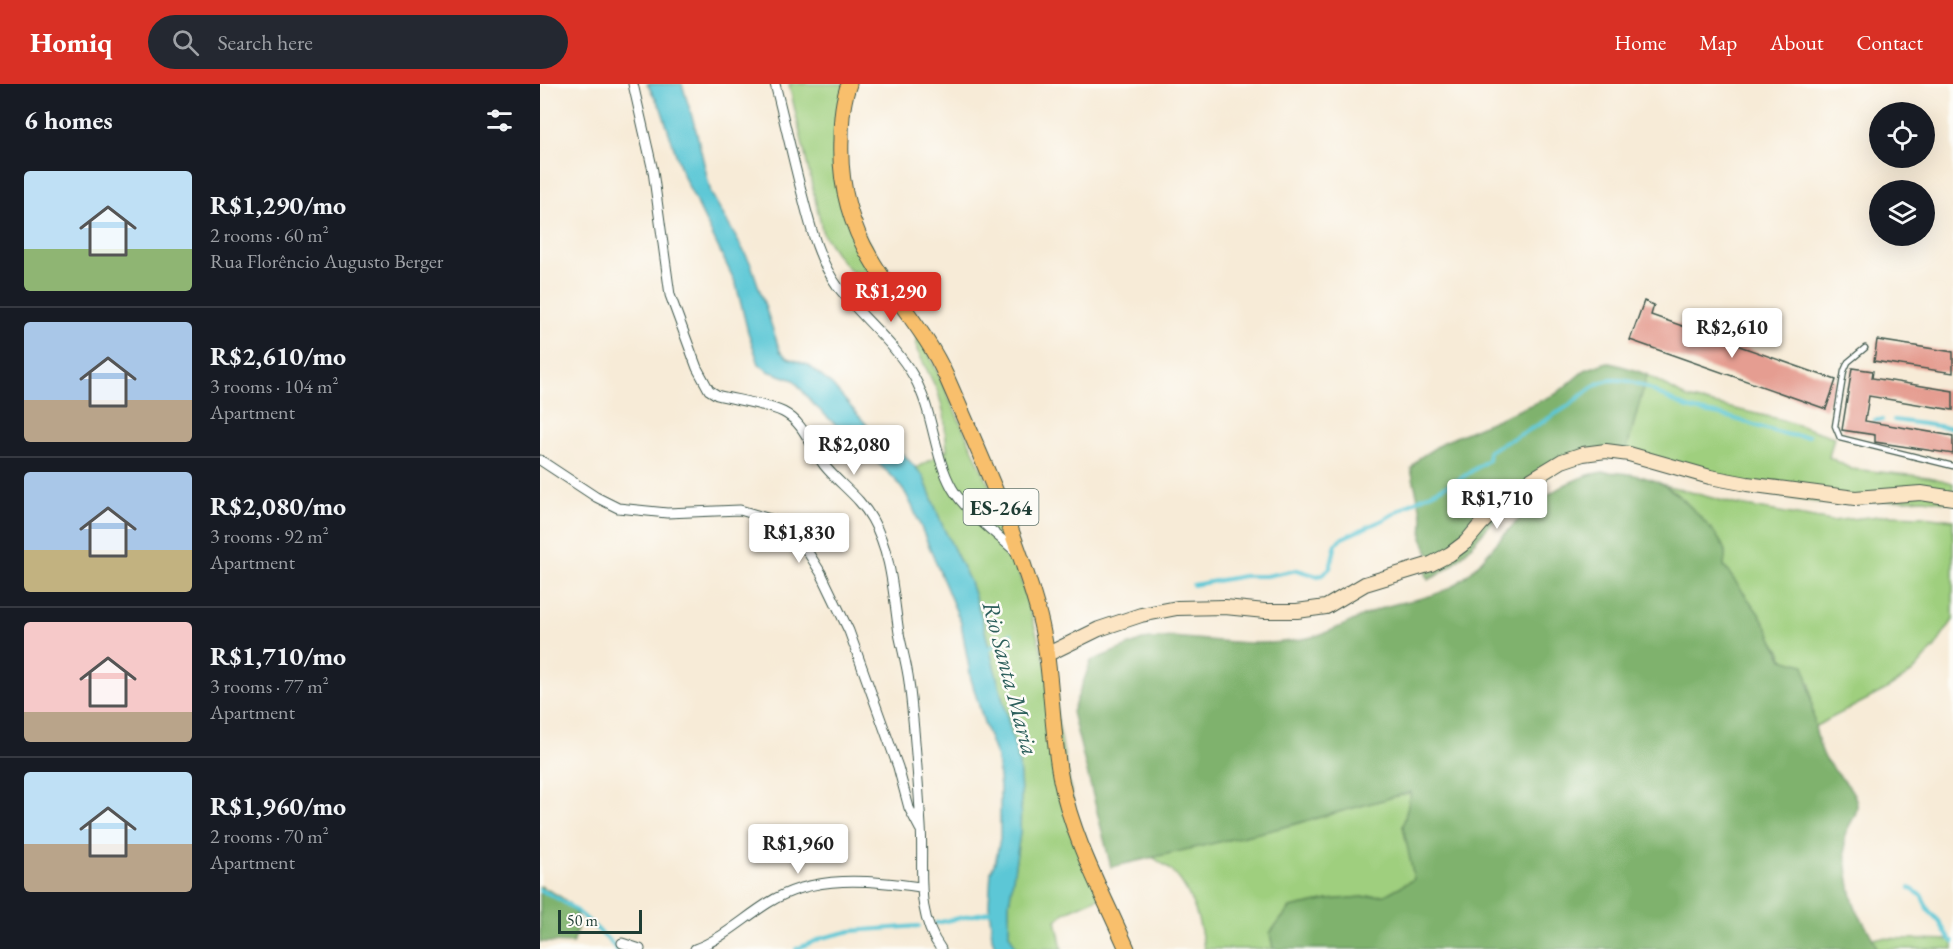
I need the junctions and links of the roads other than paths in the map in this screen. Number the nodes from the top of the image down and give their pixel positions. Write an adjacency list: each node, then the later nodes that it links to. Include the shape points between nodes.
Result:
1 (633, 84): 10 (street, via 653,171 670,295 704,383 717,395 792,417 824,464 866,509 880,533 890,566 908,679)
2 (775, 84): 8 (street, via 814,239 825,266 914,376 928,407 952,489)
3 (849, 84): 8 (main road, ES-264, via 840,147 849,212 871,260 943,371)
4 (1865, 348): 6 (lane, via 1848,362 1844,371 1835,426 1840,438)
5 (540, 460): 10 (street, via 618,508 667,513 740,510 777,521 792,532 821,573 845,622)
6 (1953, 466)
7 (1953, 498): 9 (street, via 1921,493 1855,498 1710,477 1629,454 1583,454 1562,461 1516,489 1450,554 1431,564 1365,584 1326,607 1297,611 1177,608 1099,629)
8 (1020, 555): 9 (main road, ES-264)
9 (1048, 654): 16 (main road, ES-264, via 1061,781 1089,866)
10 (921, 833): 11 (street)
11 (920, 887): 14 (street, via 864,880 787,892 707,945); 15 (street, via 926,920)
12 (622, 943): 13 (street)
13 (640, 949)
14 (694, 949)
15 (941, 949)
16 (1127, 949)

